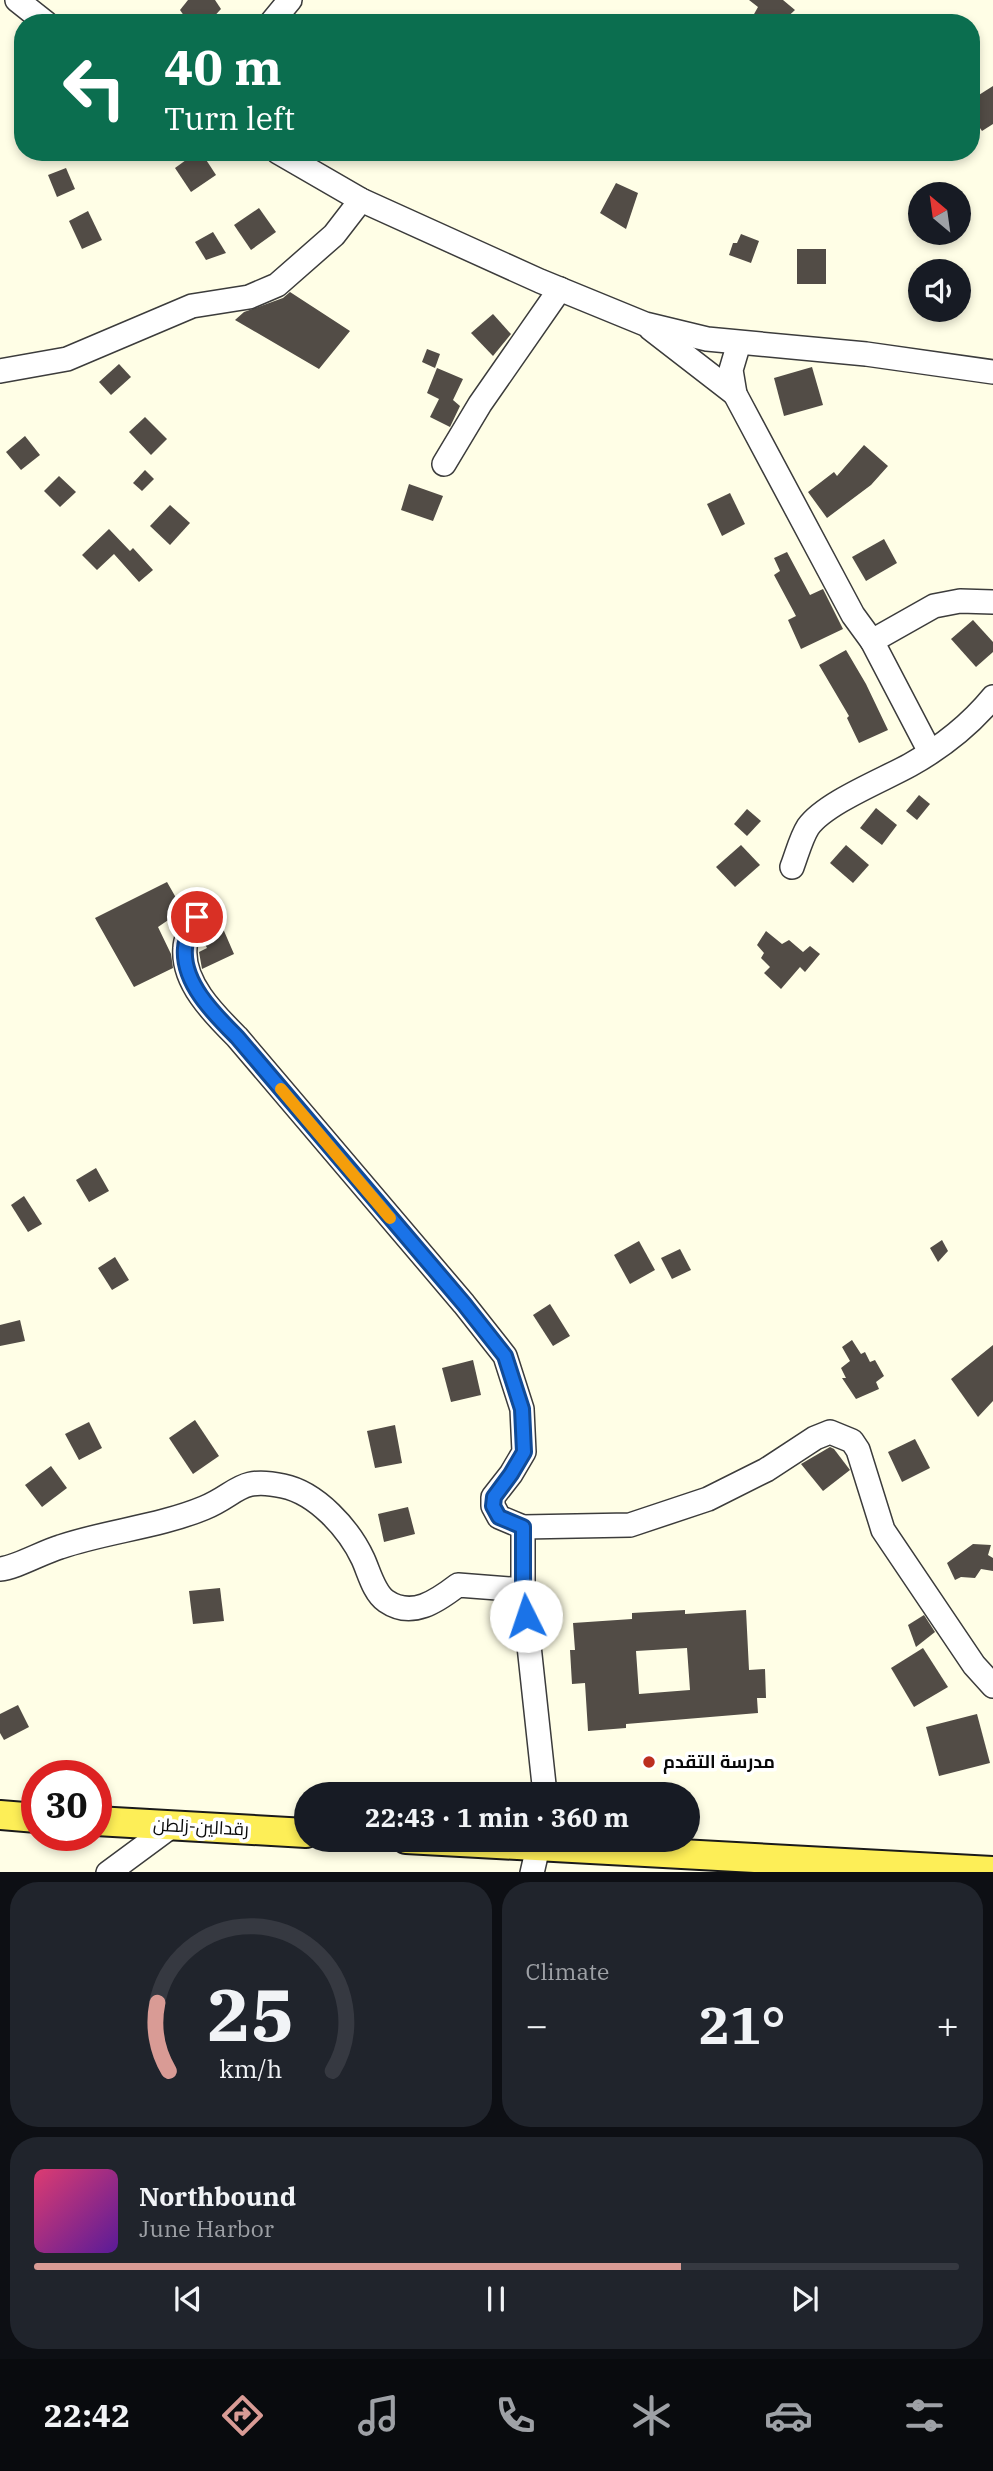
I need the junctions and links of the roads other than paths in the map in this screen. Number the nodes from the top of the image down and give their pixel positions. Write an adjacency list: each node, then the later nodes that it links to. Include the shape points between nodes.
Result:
1 (17, 0): 3 (street)
2 (290, 0): 4 (street)
3 (35, 14)
4 (278, 14)
5 (294, 161): 6 (street)
6 (361, 200): 7 (street); 10 (street, via 334,235 277,285 249,298 192,306 67,359)
7 (560, 289): 8 (street); 13 (street)
8 (645, 324): 9 (street); 12 (street)
9 (738, 342): 11 (street); 12 (street, via 731,370)
10 (0, 371)
11 (993, 372)
12 (735, 394): 15 (street, via 853,615)
13 (444, 464)
14 (993, 602): 15 (street, via 934,606)
15 (872, 641): 17 (street)
16 (993, 697): 17 (street, via 974,719)
17 (930, 752): 18 (street, via 830,808 809,826)
18 (792, 867)
19 (197, 917): 20 (street, via 184,947 188,971 207,1007 505,1356 522,1409 524,1452 494,1497 493,1506 499,1517)
20 (523, 1527): 22 (street); 23 (street, via 630,1525 708,1499 830,1432 847,1437 858,1450 883,1530)
21 (0, 1569): 22 (street, via 61,1546 186,1514 233,1490 263,1482 303,1494 339,1520 387,1602 408,1609 423,1607 458,1585)
22 (523, 1590): 24 (street)
23 (993, 1686)
24 (544, 1782)
25 (0, 1815): 26 (main road)
26 (21, 1817)
27 (112, 1822): 28 (main road, رقدالين-زلطن)
28 (173, 1825): 29 (main road, رقدالين-زلطن); 32 (street)
29 (294, 1832)
30 (542, 1852): 31 (main road)
31 (993, 1871)
32 (108, 1872)

